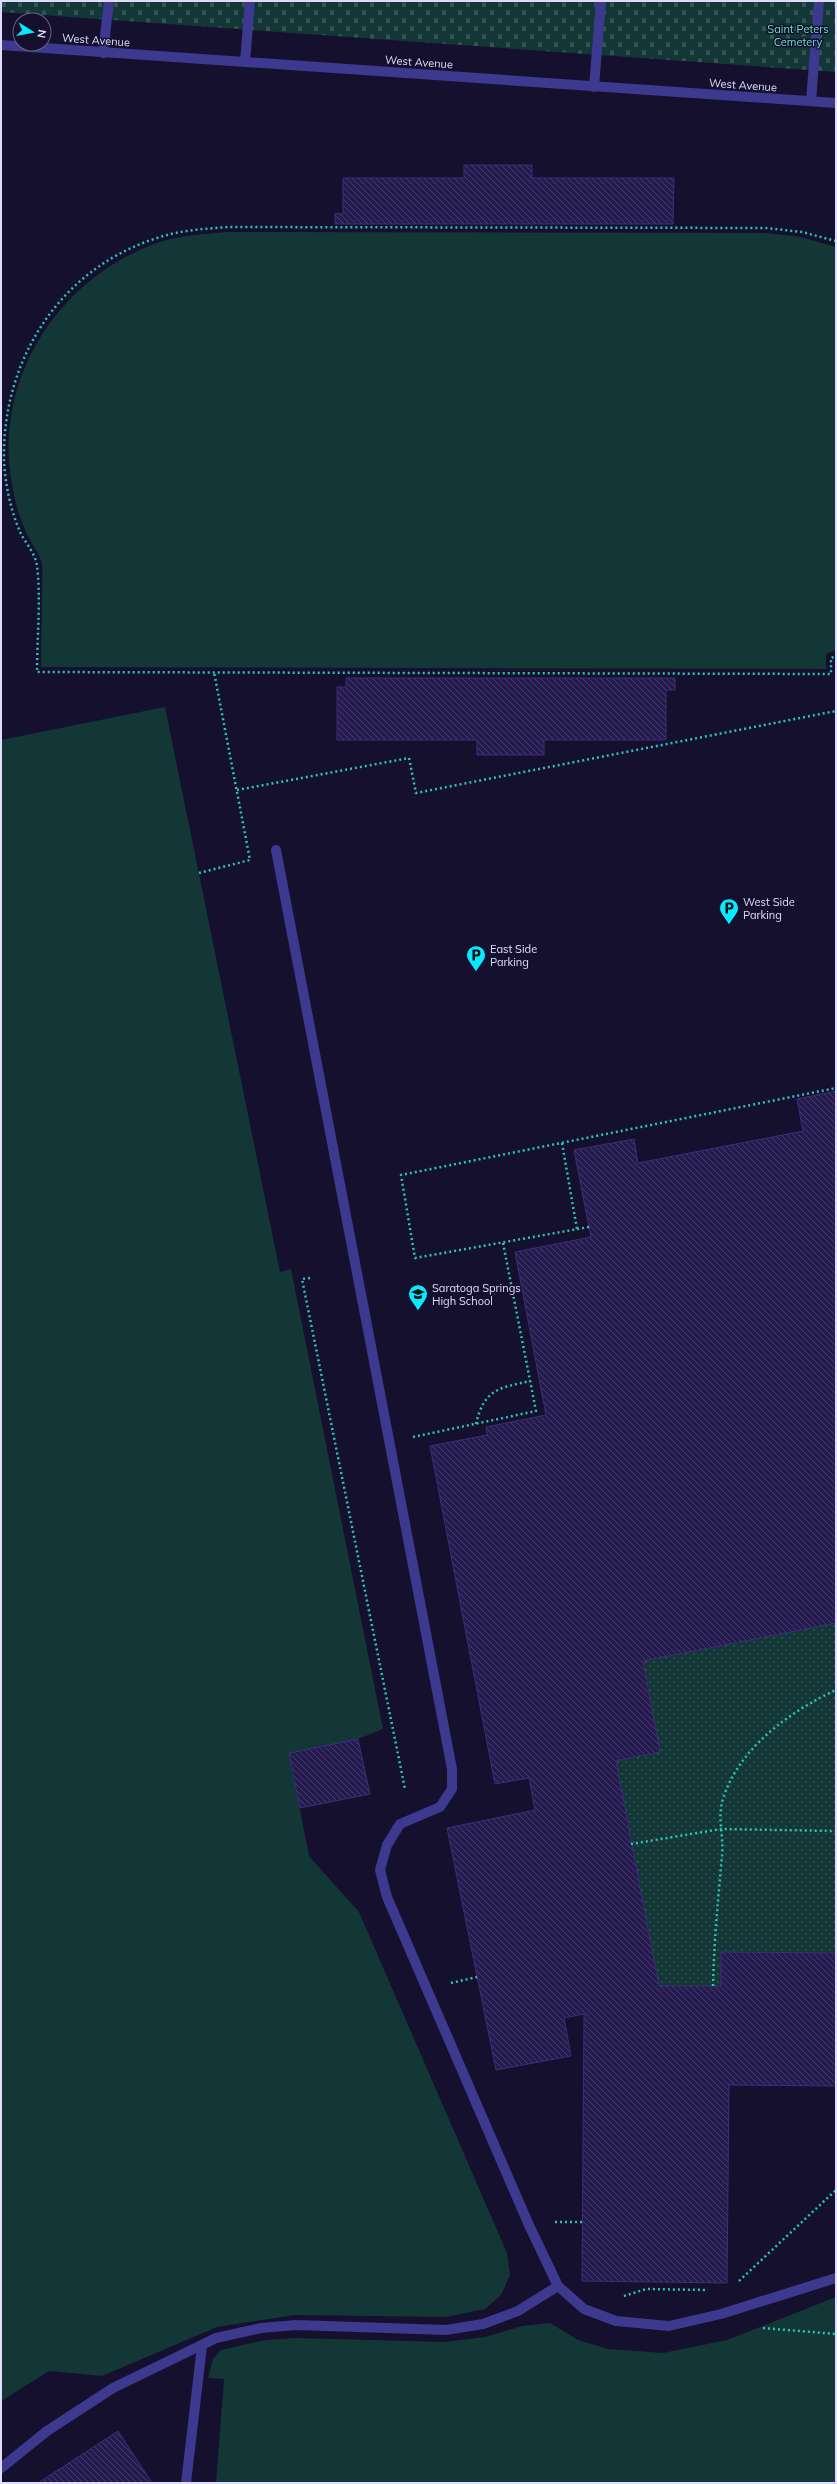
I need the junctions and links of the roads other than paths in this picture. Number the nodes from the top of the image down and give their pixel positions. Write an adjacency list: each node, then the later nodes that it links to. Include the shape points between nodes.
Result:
1 (109, 1): 6 (street)
2 (250, 1): 7 (street)
3 (601, 1): 8 (street)
4 (819, 1): 9 (street)
5 (1, 46): 6 (street, West Avenue)
6 (103, 53): 7 (street, West Avenue)
7 (245, 62): 8 (street, West Avenue)
8 (594, 87): 9 (street, West Avenue)
9 (811, 101): 10 (street, West Avenue)
10 (836, 103)
11 (276, 850): 13 (street, via 452,1769 452,1789 440,1807 400,1824 387,1845 380,1870 387,1896 528,2223)
12 (836, 2278): 13 (street, via 721,2314 669,2326 616,2321 584,2309)
13 (558, 2286): 14 (street, via 518,2311 483,2324 446,2330 289,2326 261,2328 216,2338)
14 (202, 2346): 15 (street, via 112,2388 47,2431); 16 (street)
15 (1, 2468)
16 (186, 2483)

